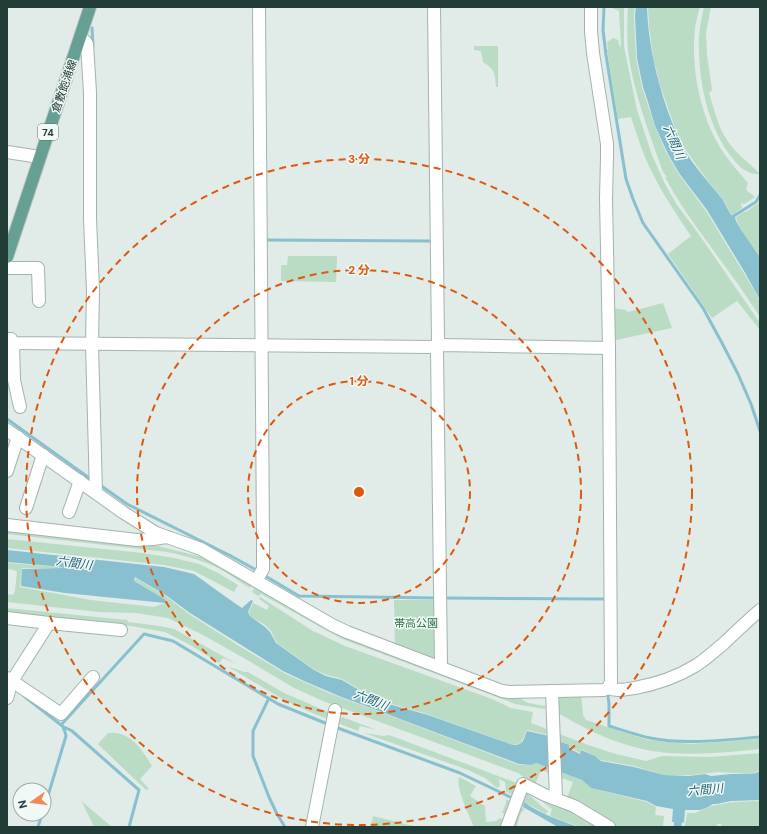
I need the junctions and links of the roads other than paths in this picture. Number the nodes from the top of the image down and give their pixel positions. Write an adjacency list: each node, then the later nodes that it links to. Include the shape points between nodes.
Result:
1 (90, 7): 5 (main road, 倉敷飽浦線 / 74)
2 (260, 7): 13 (street)
3 (434, 7): 14 (street)
4 (591, 7): 15 (street, via 593,53 607,144)
5 (80, 40): 7 (main road, 倉敷飽浦線 / 74); 12 (street, via 87,44 90,92 90,219)
6 (7, 152): 7 (street)
7 (40, 157): 8 (main road, 倉敷飽浦線 / 74)
8 (7, 257)
9 (7, 268): 10 (street, via 38,268)
10 (39, 301)
11 (10, 341): 12 (street); 16 (street)
12 (95, 344): 13 (street); 22 (street)
13 (264, 346): 14 (street); 27 (street, via 263,538)
14 (437, 346): 15 (street); 32 (street)
15 (605, 348): 35 (street, via 611,682)
16 (20, 407)
17 (7, 430): 18 (street)
18 (18, 437): 19 (street); 20 (street)
19 (43, 455): 21 (street); 23 (street)
20 (7, 471)
21 (80, 481): 22 (street); 24 (street)
22 (96, 486): 26 (street, via 124,513)
23 (26, 508)
24 (69, 512)
25 (7, 525): 26 (street, via 137,540)
26 (167, 537): 27 (street, via 201,549)
27 (259, 576): 32 (street, via 332,625)
28 (760, 610): 35 (street, via 696,666 660,682 620,690)
29 (7, 618): 30 (street)
30 (49, 623): 31 (street); 34 (street)
31 (121, 630)
32 (441, 667): 36 (street, via 502,691)
33 (93, 677): 34 (street, via 61,714)
34 (10, 686)
35 (608, 688): 36 (street)
36 (552, 691): 38 (street)
37 (334, 715): 39 (street)
38 (556, 795): 40 (street, via 544,795 523,784); 41 (street)
39 (312, 827)
40 (507, 827)
41 (609, 827)

